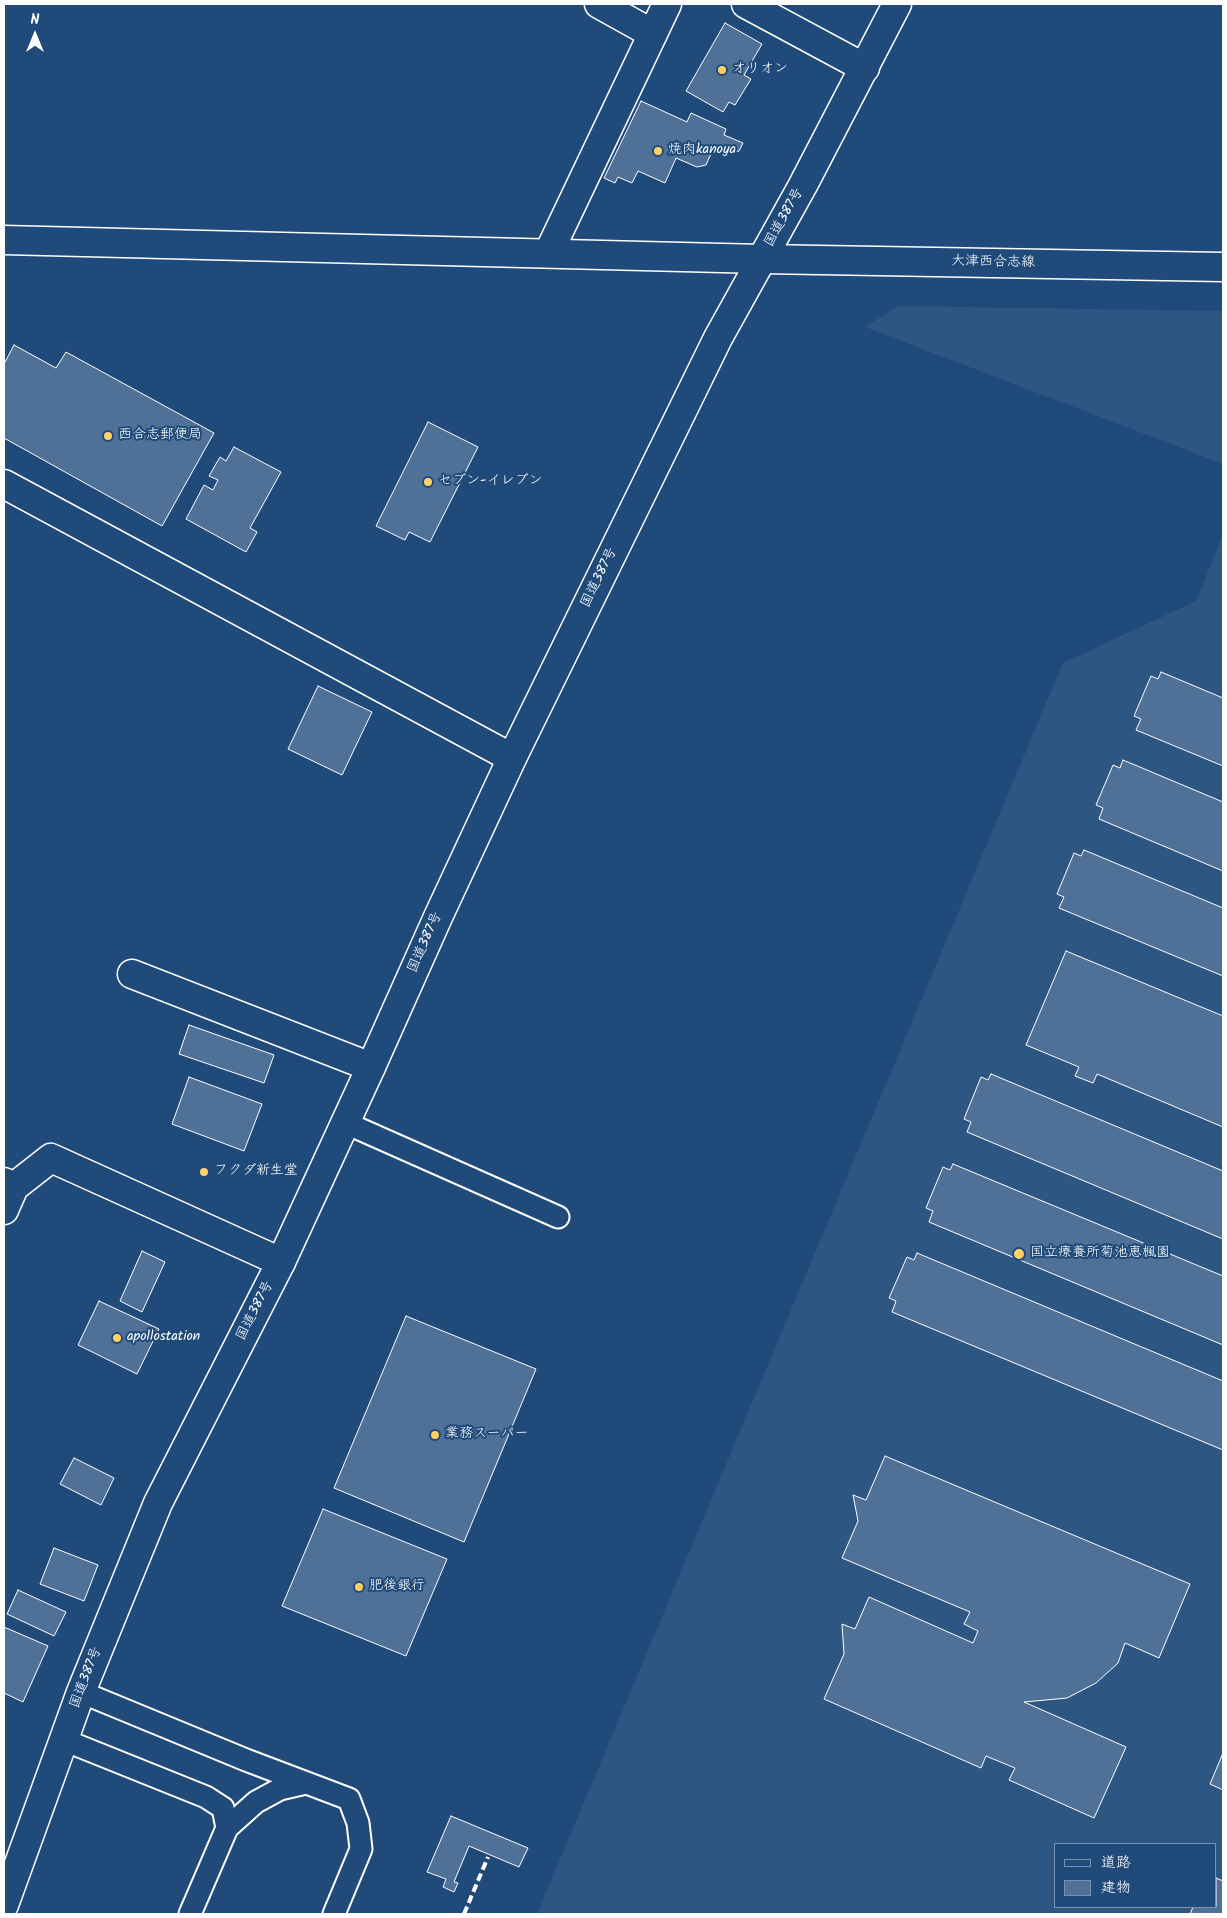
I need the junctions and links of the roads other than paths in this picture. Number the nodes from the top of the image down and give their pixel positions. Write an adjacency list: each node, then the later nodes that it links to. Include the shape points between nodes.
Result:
1 (599, 4): 5 (main road)
2 (668, 4): 5 (main road)
3 (746, 4): 6 (main road)
4 (897, 4): 6 (main road, 国道387号)
5 (653, 34): 8 (main road)
6 (865, 68): 9 (main road, 国道387号)
7 (4, 240): 8 (main road, 大津西合志線)
8 (549, 252): 9 (main road, 大津西合志線)
9 (762, 259): 10 (main road, 大津西合志線); 12 (main road, 国道387号, via 718,338)
10 (1223, 267)
11 (4, 484): 12 (main road)
12 (512, 758): 14 (main road, 国道387号)
13 (132, 974): 14 (main road)
14 (371, 1067): 15 (main road, 国道387号)
15 (346, 1123): 17 (lane); 18 (main road, 国道387号)
16 (7, 1193): 18 (main road, via 52,1158)
17 (558, 1217)
18 (281, 1262): 19 (main road, 国道387号, via 158,1503)
19 (81, 1692): 20 (main road, 国道387号); 21 (lane)
20 (64, 1740): 22 (lane, via 206,1797 223,1808); 23 (main road, 国道387号)
21 (306, 1783): 22 (lane, via 280,1789 256,1802); 25 (lane, via 349,1800 358,1823 361,1849)
22 (227, 1828): 24 (lane)
23 (4, 1905)
24 (190, 1914)
25 (334, 1914)

